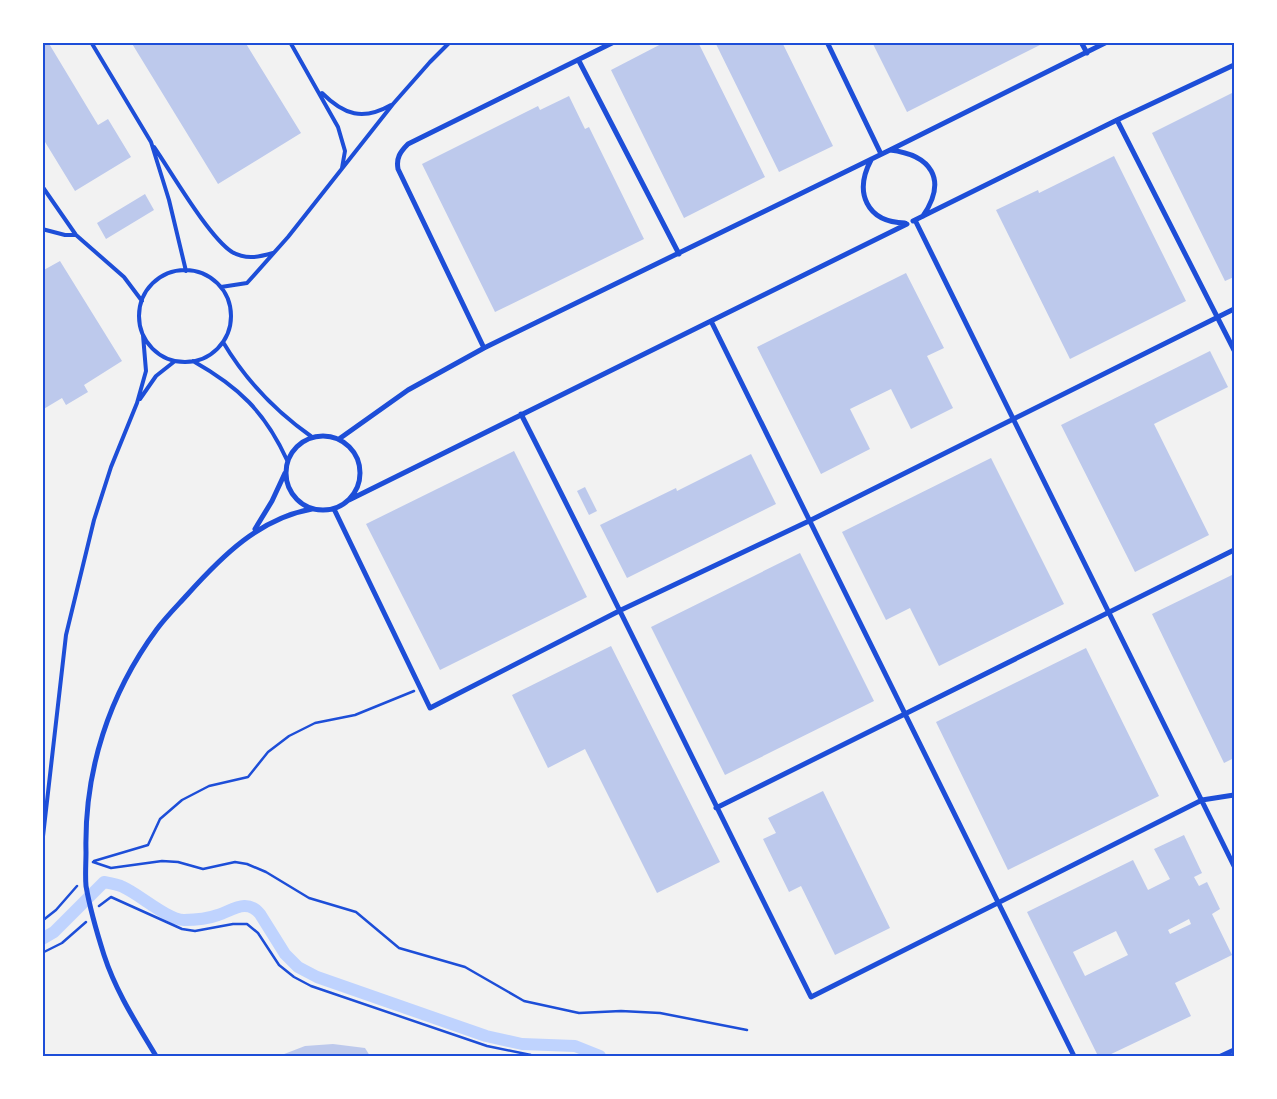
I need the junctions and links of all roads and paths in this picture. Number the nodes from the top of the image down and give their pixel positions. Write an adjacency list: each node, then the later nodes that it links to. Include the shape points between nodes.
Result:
1 (91, 42): 14 (lane)
2 (290, 42): 11 (lane)
3 (450, 42): 12 (lane)
4 (614, 42): 9 (street)
5 (826, 42): 16 (street)
6 (1082, 42): 8 (street)
7 (1107, 42): 8 (street)
8 (1087, 53): 15 (street)
9 (580, 61): 26 (street); 35 (street, via 408,144 397,160 398,169)
10 (1234, 64): 13 (street)
11 (318, 89): 12 (lane, via 333,104 354,114 380,111); 18 (lane, via 345,148)
12 (393, 104): 18 (lane)
13 (1117, 120): 20 (street); 31 (street)
14 (151, 142): 25 (lane, via 212,231 233,252 254,258); 27 (lane)
15 (890, 150): 16 (street); 20 (street, via 914,155 931,171 934,194)
16 (881, 154): 17 (street)
17 (871, 159): 22 (street, via 864,180 866,203 883,220); 26 (street)
18 (341, 172): 25 (lane)
19 (42, 186): 24 (lane)
20 (923, 216): 21 (street)
21 (915, 220): 22 (street); 41 (street)
22 (907, 224): 32 (street)
23 (42, 230): 24 (lane, via 65,236)
24 (76, 235): 29 (lane, via 124,277)
25 (275, 252): 28 (lane, via 247,283)
26 (679, 254): 35 (street)
27 (186, 270): 28 (lane, via 199,272); 29 (lane, via 172,272 159,279 148,289)
28 (221, 287): 34 (lane, via 231,314)
29 (142, 301): 33 (lane, via 139,312)
30 (1234, 309): 31 (street)
31 (1219, 318): 36 (street); 41 (street)
32 (711, 321): 40 (street); 49 (street)
33 (143, 335): 37 (lane, via 156,351); 39 (lane, via 146,371)
34 (223, 342): 38 (lane, via 215,351); 42 (lane, via 258,392)
35 (484, 348): 43 (street, via 408,390)
36 (1234, 350)
37 (175, 361): 38 (lane); 39 (lane, via 156,376)
38 (193, 361): 44 (lane, via 213,372 248,400 274,431)
39 (138, 403): 59 (lane, via 110,467 66,635)
40 (521, 414): 46 (street); 52 (street)
41 (1012, 419): 49 (street); 53 (street)
42 (312, 437): 43 (street); 44 (street, via 297,446)
43 (339, 439): 46 (street, via 356,455 360,467 356,491)
44 (288, 460): 45 (street)
45 (285, 472): 47 (street, via 292,495); 50 (street)
46 (349, 500): 48 (street)
47 (312, 509): 48 (street); 50 (street, via 283,516)
48 (334, 509): 54 (street)
49 (809, 521): 52 (street); 55 (street)
50 (255, 530): 61 (street, via 202,578 157,629 110,712 88,789)
51 (1234, 550): 53 (street)
52 (621, 610): 54 (street, via 430,708); 58 (street)
53 (1110, 612): 55 (street); 57 (street)
54 (420, 688): 60 (path, via 356,715 316,723 289,736 268,752 248,777 209,786 182,800 160,819 148,845)
55 (904, 713): 58 (street); 64 (street)
56 (1234, 795): 57 (street)
57 (1202, 800): 62 (street); 64 (street)
58 (716, 808): 64 (street, via 811,998)
59 (42, 844)
60 (93, 862): 61 (path); 68 (path, via 112,868 162,861 203,869 235,862 247,864 308,898 356,912 399,948 465,967 524,1001 579,1014 660,1012)
61 (86, 863): 63 (street)
62 (1234, 866)
63 (86, 878): 65 (street); 66 (path)
64 (998, 904): 72 (street)
65 (93, 914): 67 (path, via 79,930); 70 (street, via 120,994); 71 (path, via 111,897 182,930 247,924 258,933 280,965 311,986 487,1046 523,1054)
66 (42, 921)
67 (42, 954)
68 (747, 1030)
69 (1234, 1050): 73 (street)
70 (156, 1056)
71 (569, 1056)
72 (1074, 1056)
73 (1221, 1056)

